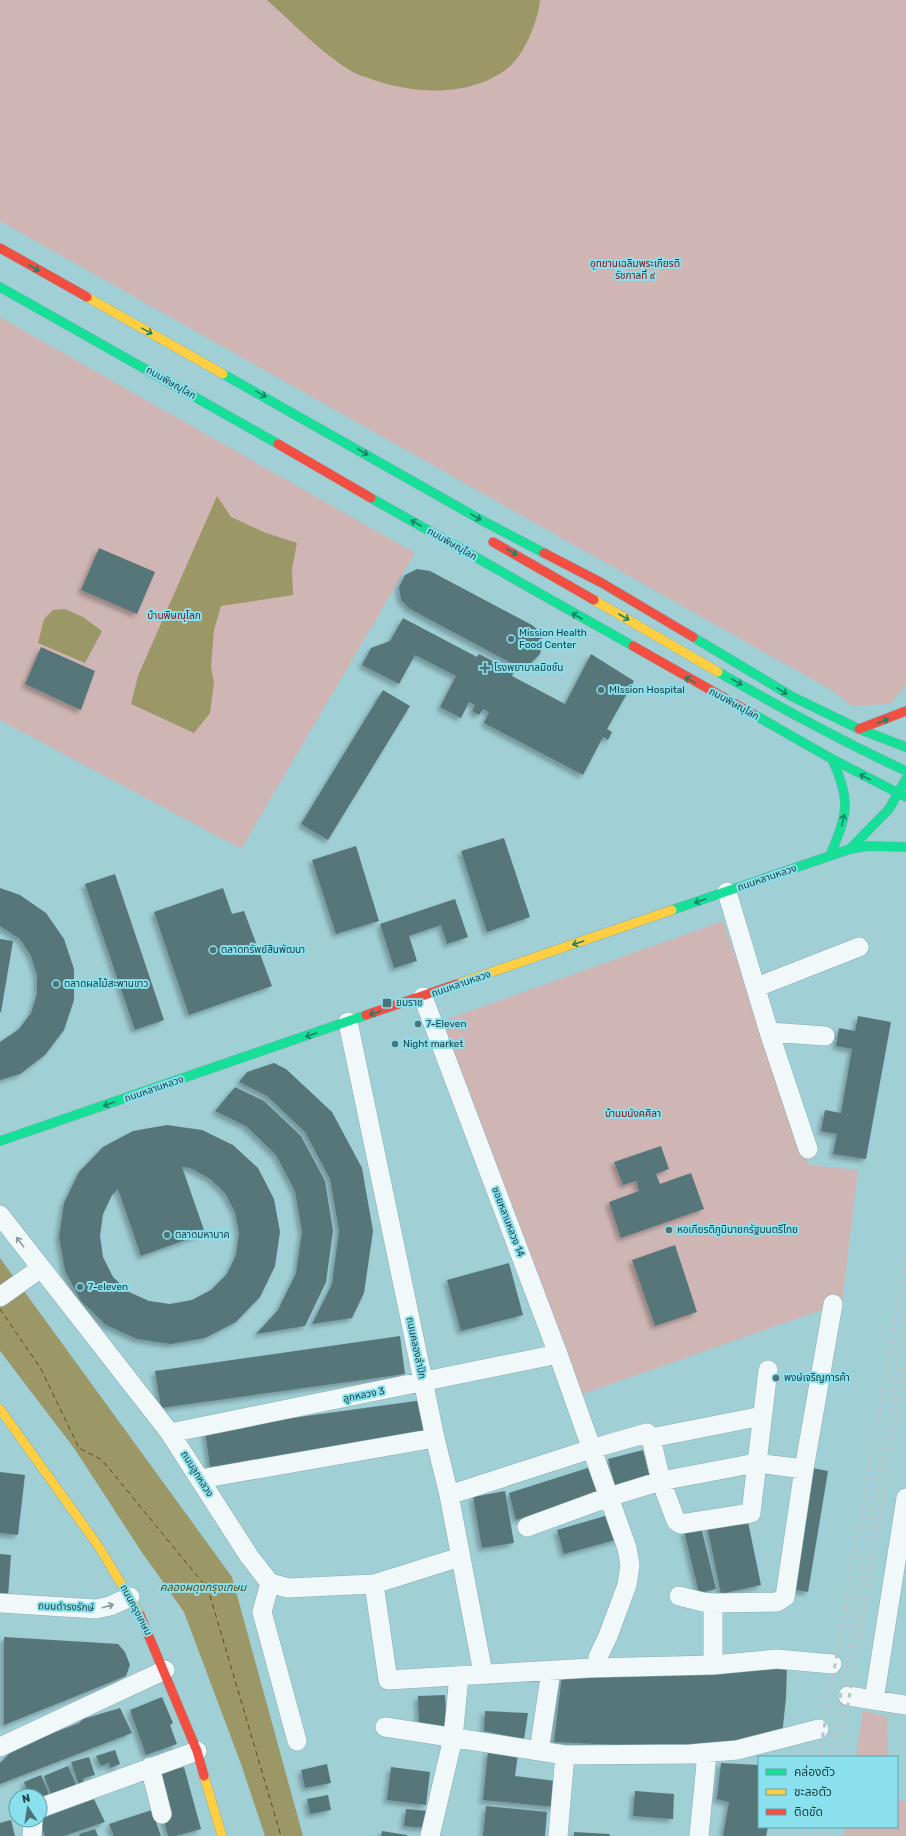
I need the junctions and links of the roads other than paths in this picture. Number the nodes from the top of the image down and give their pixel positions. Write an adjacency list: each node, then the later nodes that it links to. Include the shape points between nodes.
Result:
1 (0, 248): 3 (main road, one-way to 3)
2 (0, 287): 9 (main road, ถนนพิษณุโลก, one-way to 2)
3 (317, 426): 4 (main road); 7 (main road, one-way to 7, via 483,521 602,583 793,697)
4 (356, 460)
5 (485, 537): 10 (main road, one-way to 10, via 795,716)
6 (906, 711): 7 (main road, one-way to 6)
7 (859, 729): 8 (main road)
8 (906, 747)
9 (832, 759): 12 (main road, ถนนพิษณุโลก, one-way to 9); 15 (main road, one-way to 9, via 844,819 844,793)
10 (906, 771)
11 (906, 779): 12 (main road, ถนนหลานหลวง)
12 (904, 795): 14 (main road, ถนนหลานหลวง)
13 (906, 847): 14 (main road, via 868,846)
14 (850, 850): 15 (main road, ถนนหลานหลวง)
15 (830, 856): 16 (main road, ถนนหลานหลวง)
16 (727, 892): 18 (street); 19 (main road, ถนนหลานหลวง, one-way to 19)
17 (859, 947): 18 (street)
18 (756, 986): 21 (street)
19 (423, 997): 20 (main road, ถนนหลานหลวง, one-way to 20); 29 (street, ซอยหลานหลวง 14)
20 (348, 1022): 23 (main road, ถนนหลานหลวง, one-way to 23); 31 (street, ถนนคลองลำปัก)
21 (769, 1032): 22 (street); 24 (street)
22 (824, 1036)
23 (0, 1141)
24 (808, 1149)
25 (0, 1215): 26 (street, ถนนลูกหลวง, one-way to 25)
26 (34, 1272): 27 (street); 34 (street, ถนนลูกหลวง)
27 (0, 1297)
28 (833, 1304): 39 (street)
29 (558, 1354): 31 (street, ลูกหลวง 3); 37 (street, ซอยหลานหลวง 14)
30 (768, 1370): 33 (street)
31 (423, 1383): 34 (street, ลูกหลวง 3); 35 (street, ถนนคลองลำปัก)
32 (0, 1409): 50 (main road, ถนนกรุงเกษม, via 100,1548)
33 (762, 1416): 36 (street); 38 (street)
34 (170, 1433): 40 (street, ถนนลูกหลวง)
35 (435, 1438): 40 (street); 42 (street, ถนนคลองลำปัก)
36 (651, 1438): 37 (street, via 645,1433); 41 (street)
37 (591, 1449): 42 (street); 43 (street, ซอยหลานหลวง 14)
38 (756, 1463): 39 (street); 41 (street); 41 (street, via 751,1513 681,1524 676,1521)
39 (804, 1468): 51 (street, via 785,1597 777,1602)
40 (200, 1479): 47 (street, ถนนลูกหลวง, via 249,1556)
41 (661, 1481): 43 (street)
42 (449, 1495): 46 (street, ถนนคลองลำปัก)
43 (609, 1497): 45 (street); 55 (street, ซอยหลานหลวง 14, via 627,1548 630,1565 626,1585 598,1657)
44 (906, 1498): 61 (street)
45 (527, 1527)
46 (460, 1557): 48 (street); 58 (street, ถนนคลองลำปัก)
47 (270, 1583): 48 (street, via 288,1588); 66 (street, via 262,1612)
48 (374, 1584): 59 (street, via 388,1680)
49 (679, 1596): 51 (street)
50 (130, 1597): 52 (street, ถนนดำรงรักษ์, one-way to 50, via 96,1609); 56 (main road, ถนนกรุงเกษม)
51 (712, 1602): 54 (street)
52 (0, 1604)
53 (832, 1664): 54 (street, via 777,1659)
54 (713, 1665): 55 (street)
55 (598, 1668): 57 (street)
56 (165, 1670): 67 (street); 68 (main road, ถนนกรุงเกษม)
57 (551, 1671): 58 (street); 69 (street)
58 (483, 1673): 59 (street)
59 (459, 1676): 65 (street)
60 (848, 1696): 61 (street)
61 (874, 1700): 62 (street)
62 (906, 1705)
63 (385, 1727): 65 (street)
64 (819, 1729): 70 (street, via 737,1750)
65 (452, 1738): 69 (street); 76 (street)
66 (297, 1741)
67 (0, 1747)
68 (197, 1751): 72 (street); 75 (main road, ถนนกรุงเกษม)
69 (539, 1751): 71 (street)
70 (706, 1753): 71 (street); 78 (street)
71 (565, 1755): 77 (street)
72 (150, 1767): 73 (street); 74 (street)
73 (48, 1805)
74 (162, 1814)
75 (222, 1836)
76 (430, 1836)
77 (558, 1836)
78 (699, 1836)

